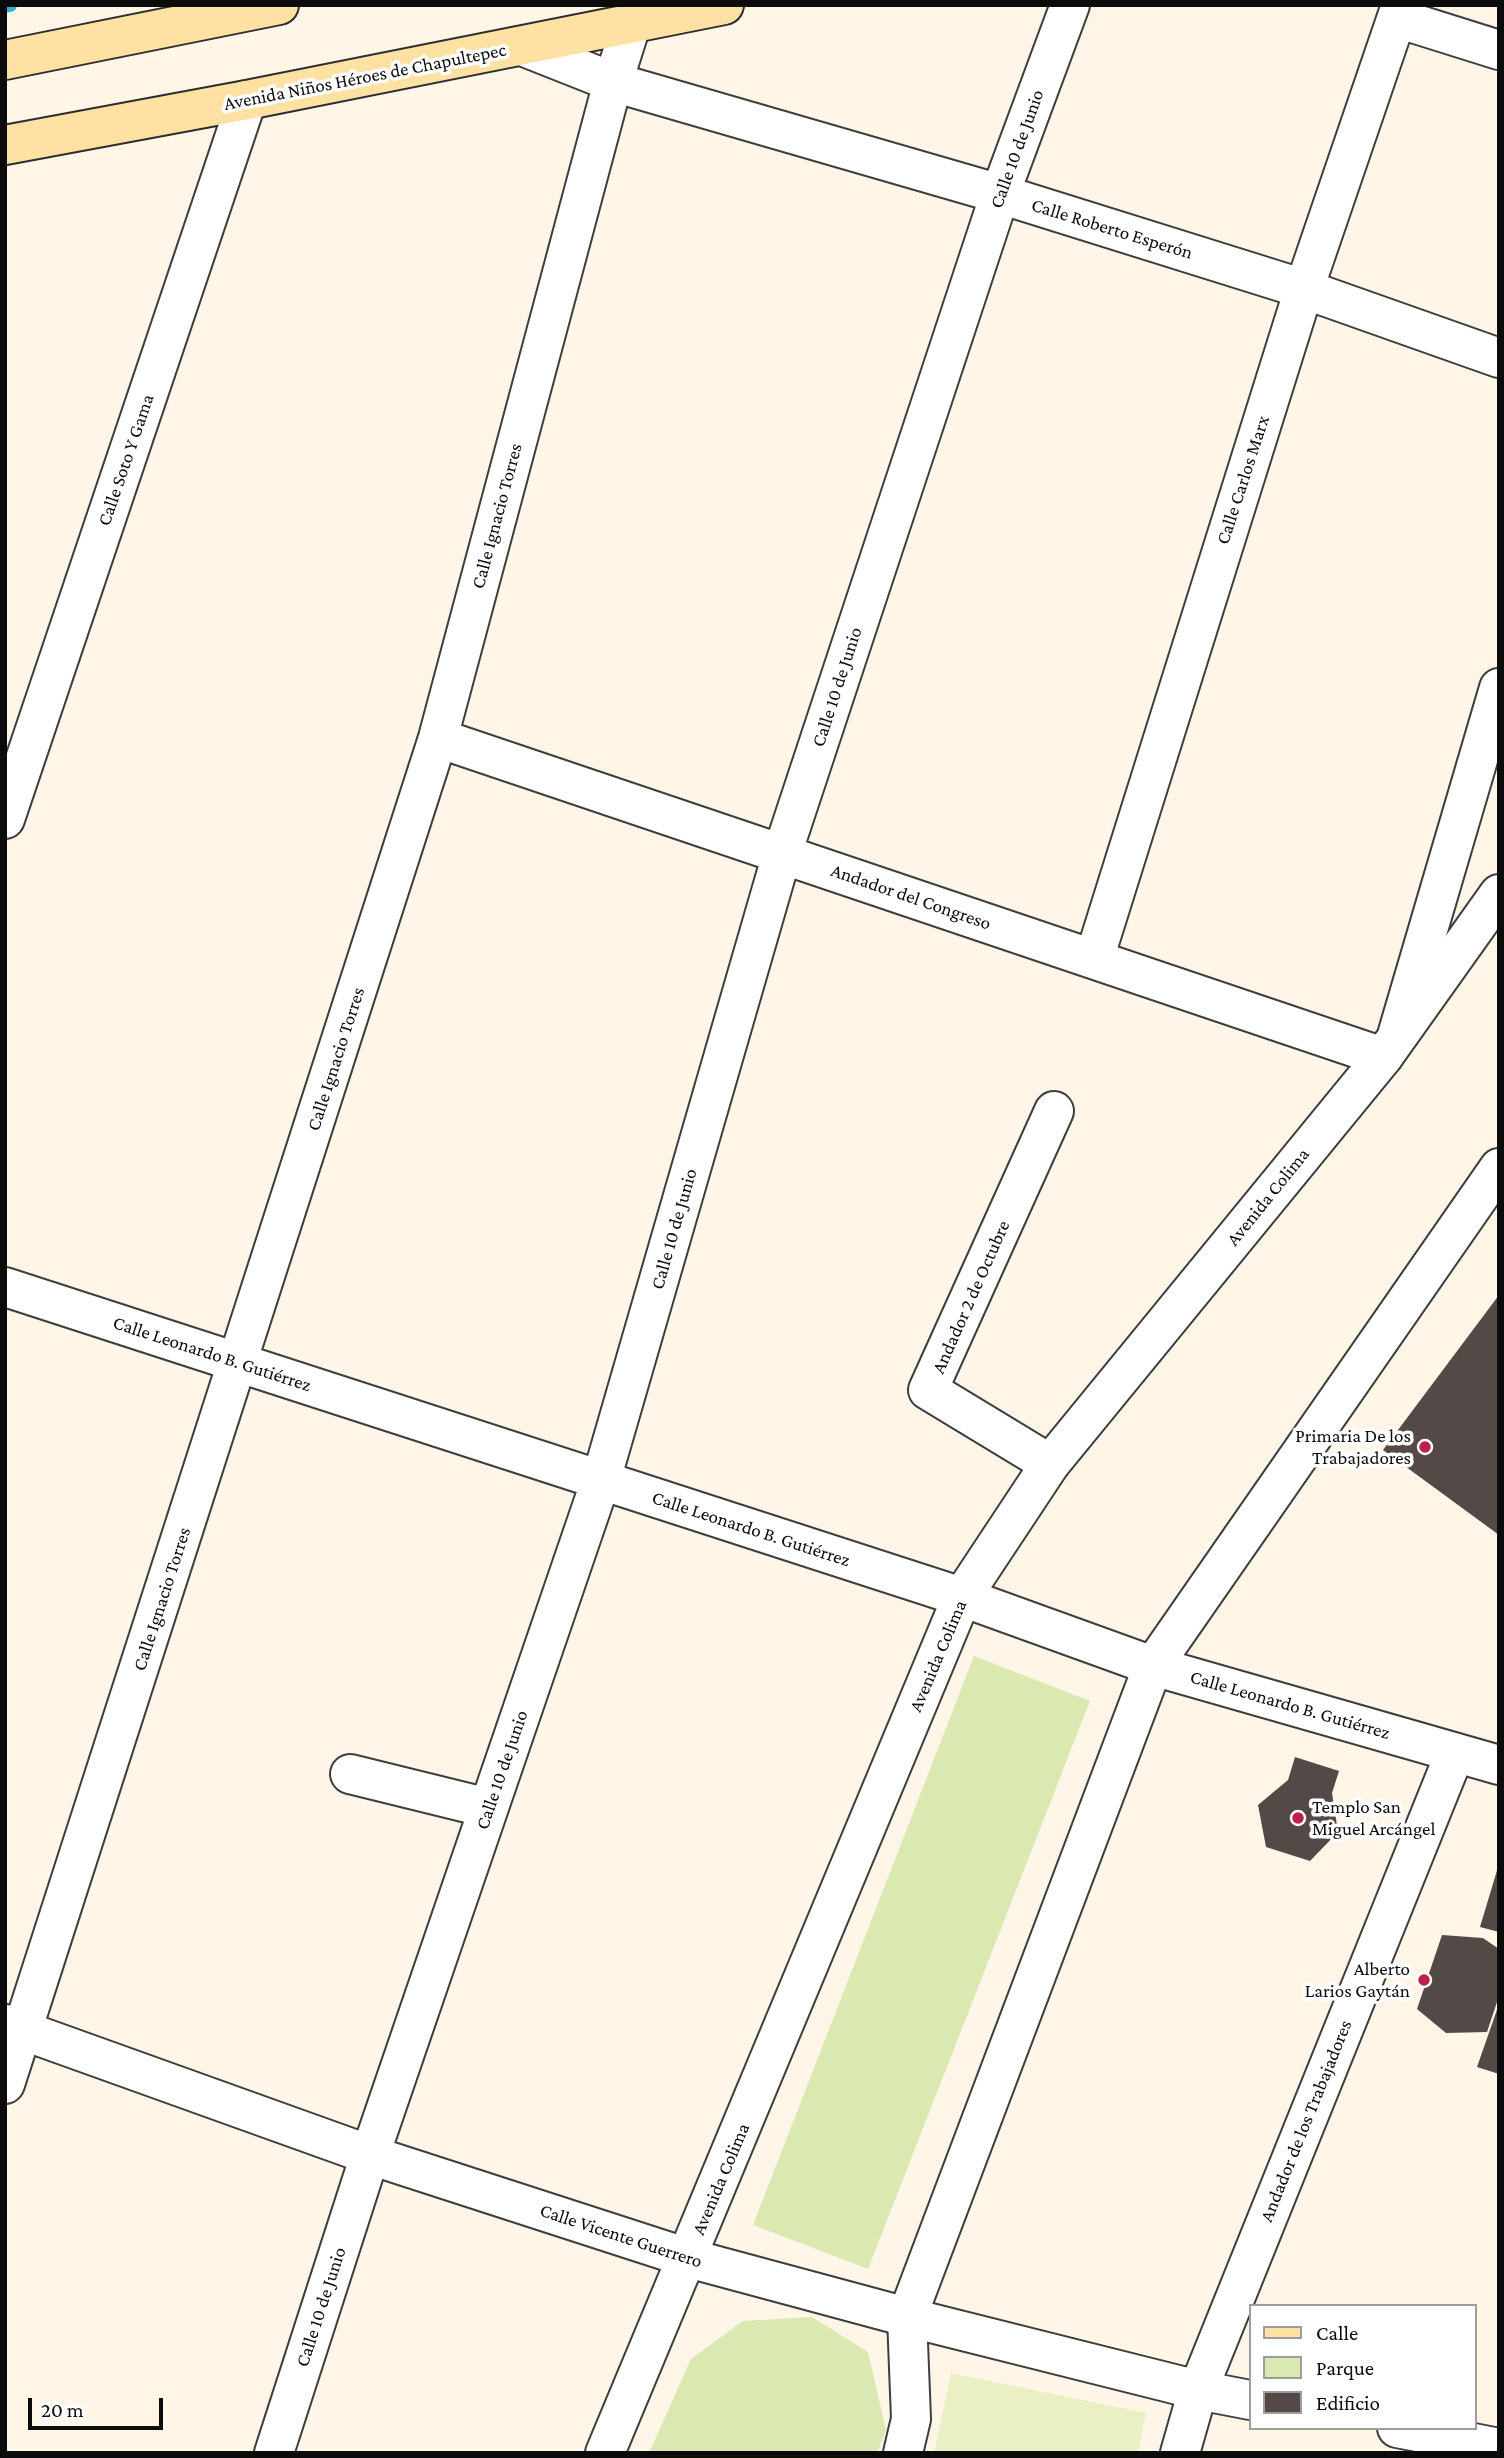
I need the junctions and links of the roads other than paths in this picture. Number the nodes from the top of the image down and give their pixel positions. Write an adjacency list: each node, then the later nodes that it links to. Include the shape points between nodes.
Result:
1 (279, 5): 8 (main road)
2 (724, 5): 5 (main road, Avenida Niños Héroes de Chapultepec)
3 (1070, 5): 12 (street, Calle 10 de Junio)
4 (1399, 12): 7 (street); 13 (street, Calle Carlos Marx)
5 (631, 25): 6 (main road, Avenida Niños Héroes de Chapultepec); 9 (street, Calle Ignacio Torres)
6 (522, 46): 9 (street, Calle Roberto Esperón); 10 (main road, Avenida Niños Héroes de Chapultepec)
7 (1499, 51)
8 (5, 60)
9 (613, 82): 12 (street, Calle Roberto Esperón); 16 (street, Calle Ignacio Torres)
10 (247, 100): 11 (main road, Avenida Niños Héroes de Chapultepec); 17 (street, Calle Soto Y Gama)
11 (5, 145)
12 (1000, 194): 13 (street, Calle Roberto Esperón); 18 (street, Calle 10 de Junio)
13 (1304, 289): 14 (street, Calle Roberto Esperón); 20 (street, Calle Carlos Marx)
14 (1499, 358)
15 (1499, 688): 21 (street)
16 (438, 738): 18 (street, Andador del Congreso); 25 (street, Calle Ignacio Torres)
17 (5, 819)
18 (782, 854): 20 (street, Andador del Congreso); 27 (street, Calle 10 de Junio)
19 (1499, 894): 21 (street, Avenida Colima)
20 (1094, 958): 21 (street, Andador del Congreso)
21 (1389, 1049): 26 (street, Avenida Colima)
22 (1054, 1111): 26 (street, Andador 2 de Octubre, via 928,1390)
23 (1499, 1168): 29 (street)
24 (5, 1287): 25 (street, Calle Leonardo B. Gutiérrez)
25 (238, 1363): 27 (street, Calle Leonardo B. Gutiérrez); 34 (street, Calle Ignacio Torres)
26 (1050, 1464): 28 (street, Avenida Colima)
27 (601, 1479): 28 (street, Calle Leonardo B. Gutiérrez); 33 (street, Calle 10 de Junio)
28 (962, 1597): 29 (street, Calle Leonardo B. Gutiérrez); 37 (street, Avenida Colima)
29 (1153, 1666): 30 (street, Calle Leonardo B. Gutiérrez); 38 (street)
30 (1455, 1753): 31 (street, Calle Leonardo B. Gutiérrez); 39 (street, Andador de los Trabajadores)
31 (1499, 1765)
32 (350, 1774): 33 (street)
33 (488, 1808): 36 (street, Calle 10 de Junio)
34 (14, 2027): 35 (street, Calle Ignacio Torres); 36 (street, Calle Vicente Guerrero)
35 (5, 2084)
36 (370, 2155): 37 (street, Calle Vicente Guerrero); 43 (street, Calle 10 de Junio)
37 (688, 2258): 38 (street, Calle Vicente Guerrero); 44 (street, Avenida Colima)
38 (906, 2317): 39 (street, Calle Vicente Guerrero); 45 (street, via 911,2419)
39 (1198, 2390): 40 (street, Calle Vicente Guerrero); 46 (street, Andador de los Trabajadores)
40 (1248, 2400)
41 (1406, 2430): 42 (street)
42 (1499, 2448)
43 (274, 2453)
44 (605, 2453)
45 (903, 2453)
46 (1180, 2453)

